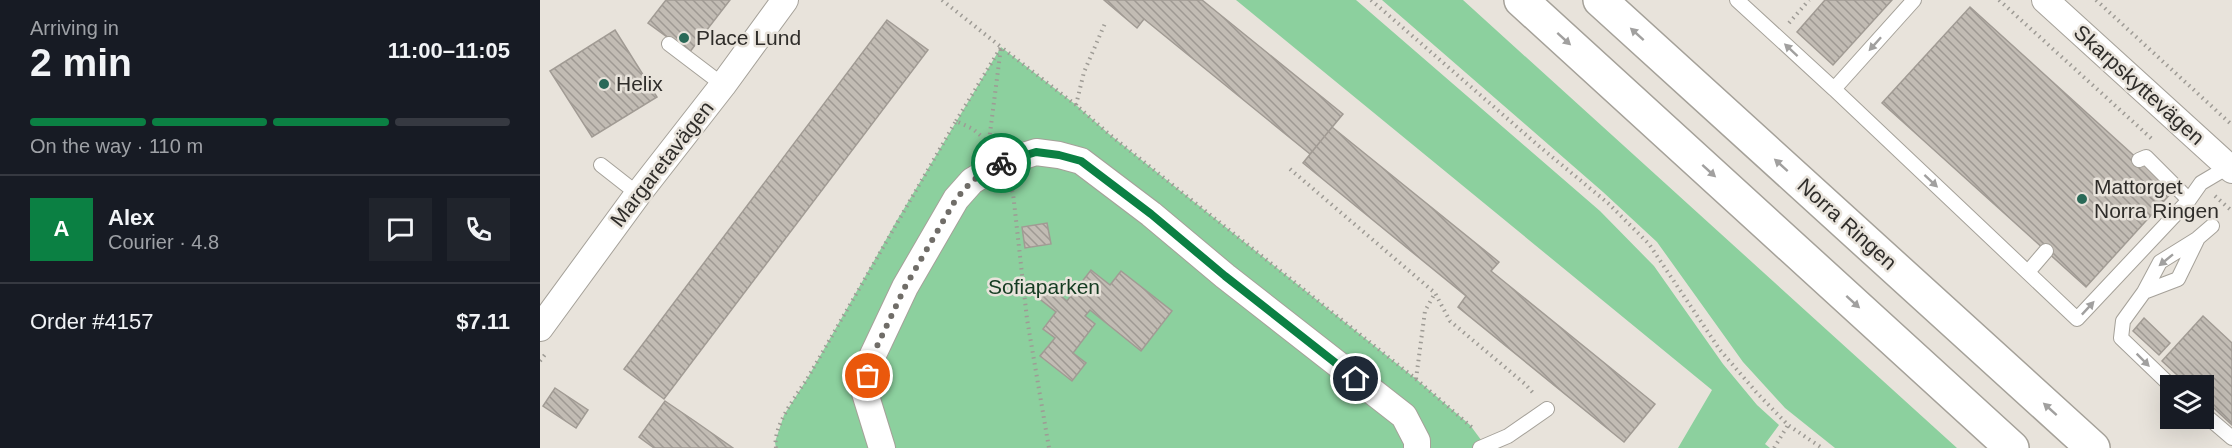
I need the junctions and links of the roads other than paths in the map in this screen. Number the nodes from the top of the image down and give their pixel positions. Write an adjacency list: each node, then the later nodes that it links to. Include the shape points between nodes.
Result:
1 (785, 0): 8 (street, Margaretavägen)
2 (1521, 0): 28 (main road, one-way to 28)
3 (1600, 0): 29 (main road, Norra Ringen, one-way to 3)
4 (1737, 0): 9 (lane, one-way to 4)
5 (1914, 0): 9 (lane, one-way to 9)
6 (2045, 0): 12 (street, Skarpskyttevägen)
7 (669, 44): 8 (lane)
8 (723, 85): 13 (street, Margaretavägen)
9 (1834, 89): 18 (lane, one-way to 18)
10 (2139, 160): 14 (lane, via 2146,157)
11 (601, 165): 13 (lane)
12 (2230, 169): 14 (lane, via 2201,183)
13 (638, 194): 20 (street, Margaretavägen)
14 (2189, 200): 18 (lane, one-way to 14, via 2077,319)
15 (2212, 226): 16 (lane)
16 (2198, 238): 19 (lane, one-way to 19, via 2160,262); 19 (lane, via 2178,279)
17 (2046, 251): 18 (lane)
18 (2028, 272)
19 (2144, 292): 21 (lane, one-way to 21, via 2122,321 2121,338)
20 (540, 328)
21 (2160, 375)
22 (1547, 409): 25 (lane, via 1508,436)
23 (2214, 423): 24 (lane)
24 (2232, 438)
25 (1483, 447)
26 (882, 448): 27 (street, via 865,393 871,359 905,287 956,199 995,152 1036,152 1081,161 1404,416)
27 (1417, 448)
28 (2012, 448)
29 (2093, 448)

